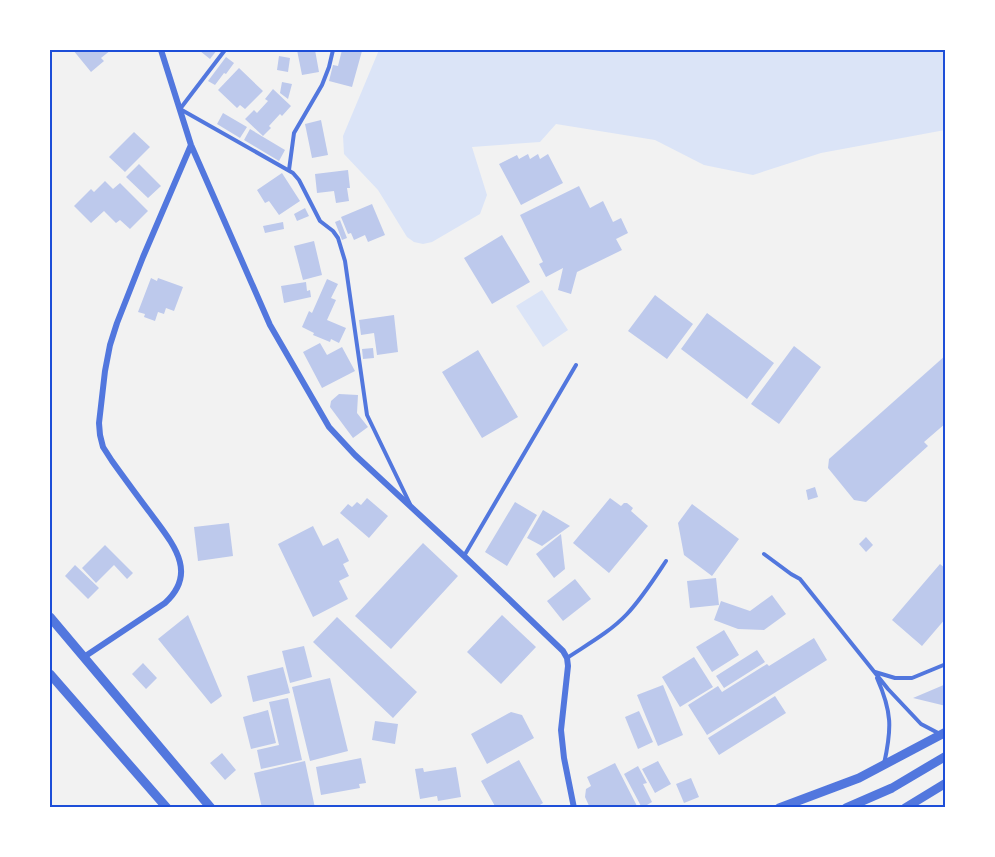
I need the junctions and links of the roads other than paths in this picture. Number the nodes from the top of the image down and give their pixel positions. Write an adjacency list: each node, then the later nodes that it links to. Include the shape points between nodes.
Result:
1 (161, 50): 4 (street)
2 (225, 50): 4 (lane)
3 (333, 50): 6 (lane, via 322,85 294,133)
4 (180, 109): 5 (street); 6 (lane)
5 (190, 145): 8 (street, via 270,325 329,427); 13 (street, via 117,323 107,361 99,423 104,447 112,461 173,544 181,562 181,580 165,603)
6 (289, 171): 8 (lane, via 299,180 320,221 339,240 367,415)
7 (576, 365): 10 (lane)
8 (411, 507): 10 (street)
9 (764, 554): 16 (lane, via 800,579)
10 (464, 556): 14 (street)
11 (666, 561): 14 (lane, via 627,614)
12 (50, 617): 13 (street)
13 (84, 657): 23 (street)
14 (567, 658): 24 (street, via 561,730)
15 (945, 664): 16 (lane, via 912,678)
16 (874, 672): 18 (lane, via 917,720 930,730); 20 (lane, via 890,714)
17 (50, 674): 22 (street)
18 (943, 733): 20 (street)
19 (945, 756): 26 (street, via 892,788)
20 (884, 764): 25 (street, via 859,778)
21 (945, 783): 27 (street)
22 (166, 807)
23 (212, 807)
24 (574, 807)
25 (779, 807)
26 (846, 807)
27 (905, 807)

